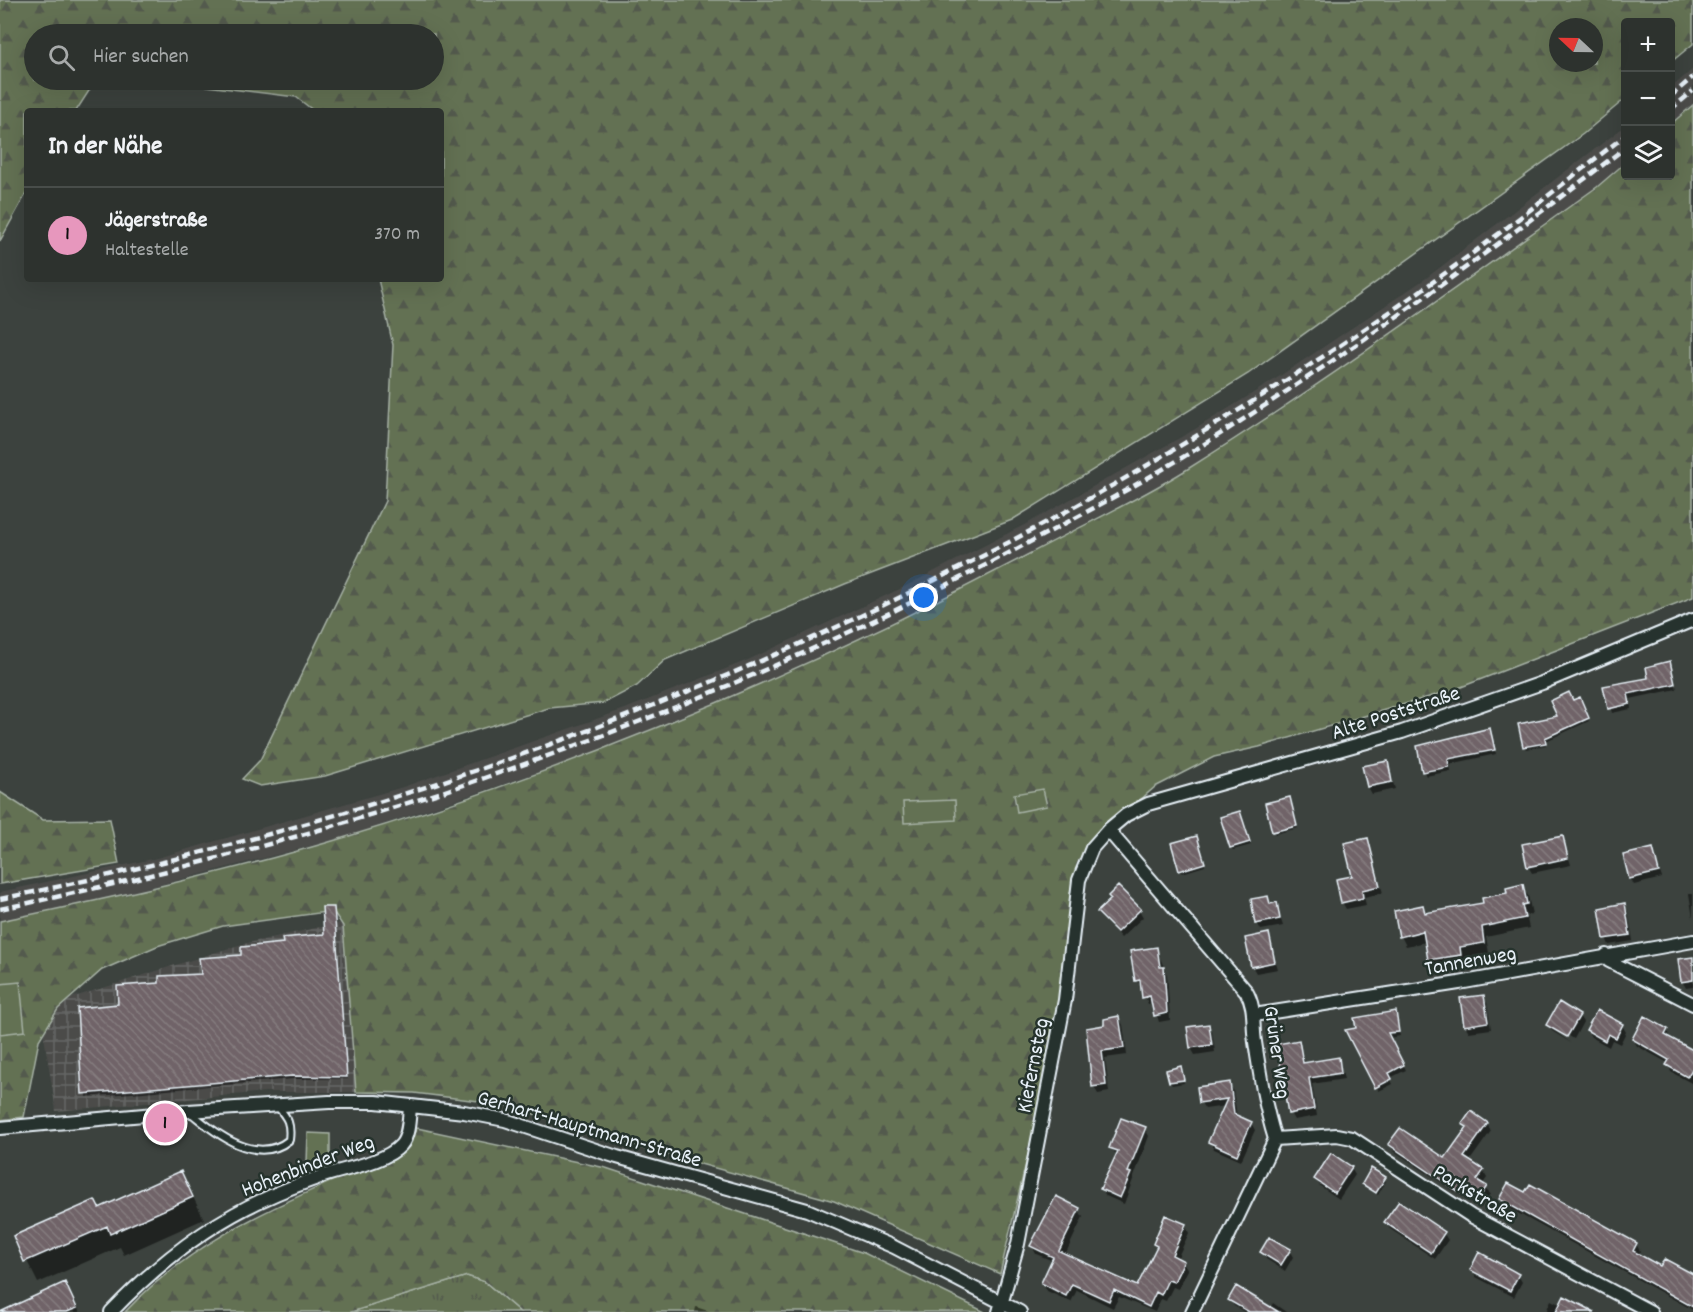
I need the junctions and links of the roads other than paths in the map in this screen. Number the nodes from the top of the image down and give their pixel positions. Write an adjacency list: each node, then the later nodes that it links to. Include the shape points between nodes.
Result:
1 (1693, 620): 2 (street, Alte Poststraße, via 1542,682 1412,728 1148,804)
2 (1108, 830): 6 (street, Grüner Weg, via 1246,992 1254,1004); 12 (street, Kiefernsteg, via 1092,848 1079,879 1065,1000 1025,1211)
3 (1693, 941): 4 (street, Tannenweg)
4 (1606, 955): 5 (street, via 1609,961); 6 (street, Tannenweg)
5 (1693, 1004)
6 (1254, 1016): 11 (street, Grüner Weg, via 1264,1103)
7 (276, 1105): 8 (street, Gerhart-Hauptmann-Straße, via 329,1102); 9 (street, Gerhart-Hauptmann-Straße); 9 (lane, via 291,1126 289,1140 279,1148 264,1151 226,1138)
8 (410, 1106): 12 (street, Gerhart-Hauptmann-Straße, via 505,1120 617,1157 807,1210 894,1247); 13 (street, Hohenbinder Weg, via 401,1145 387,1156 268,1197 219,1224 165,1261)
9 (188, 1111): 10 (street, Gerhart-Hauptmann-Straße)
10 (0, 1128)
11 (1275, 1139): 15 (street); 16 (street, Parkstraße, via 1352,1138 1471,1216)
12 (1000, 1307): 14 (street, Gerhart-Hauptmann-Straße)
13 (111, 1312)
14 (1020, 1312)
15 (1192, 1312)
16 (1651, 1312)

